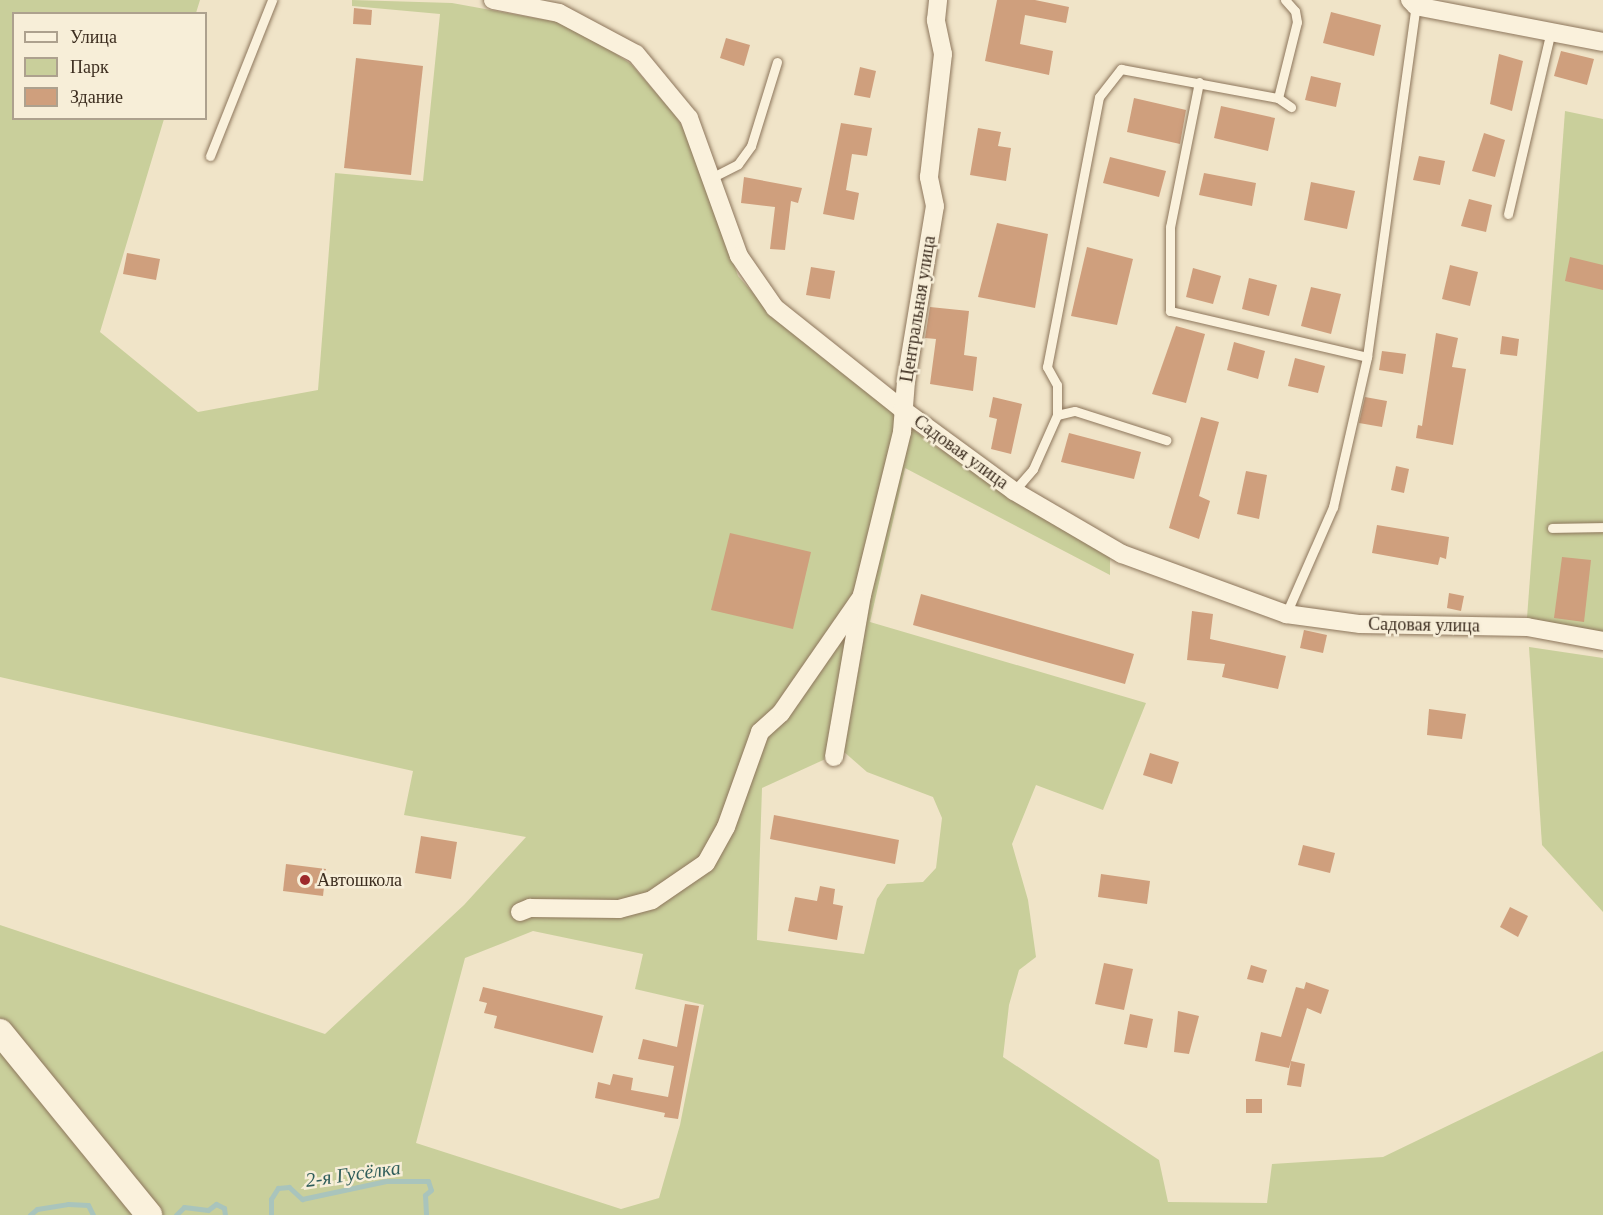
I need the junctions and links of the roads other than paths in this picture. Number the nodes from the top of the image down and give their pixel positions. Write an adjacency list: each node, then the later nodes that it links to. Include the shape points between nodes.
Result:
1 (272, 0): 12 (lane)
2 (493, 0): 13 (street, Садовая улица, via 559,13 636,54 689,118)
3 (938, 0): 16 (street, Центральная улица, via 936,20 944,54 929,177 935,206)
4 (1285, 0): 10 (lane, via 1295,11 1296,22)
5 (1413, 3): 6 (street); 15 (lane)
6 (1551, 31): 7 (street); 14 (lane)
7 (1603, 42)
8 (777, 62): 13 (lane, via 751,146 738,164)
9 (1199, 82): 10 (lane); 15 (lane, via 1170,227 1170,312); 17 (lane, via 1121,69 1099,97 1047,367 1057,385)
10 (1278, 98): 11 (lane)
11 (1291, 107)
12 (210, 156)
13 (711, 178): 16 (street, Садовая улица, via 739,256 775,308)
14 (1508, 213)
15 (1367, 357): 23 (lane, via 1333,507)
16 (902, 409): 19 (street, Садовая улица); 22 (street, Центральная улица, via 903,432)
17 (1057, 415): 18 (lane, via 1075,411); 19 (lane, via 1033,470)
18 (1166, 440)
19 (1014, 491): 23 (street, Садовая улица, via 1122,554)
20 (1603, 527): 21 (lane)
21 (1552, 528)
22 (862, 595): 25 (street, Центральная улица); 26 (street, via 781,713 760,732 726,827 706,863 652,900 619,909 530,908)
23 (1286, 614): 24 (street, Садовая улица, via 1360,624 1527,627)
24 (1603, 641)
25 (834, 757)
26 (520, 912)
27 (0, 1032): 28 (main road)
28 (149, 1215)

